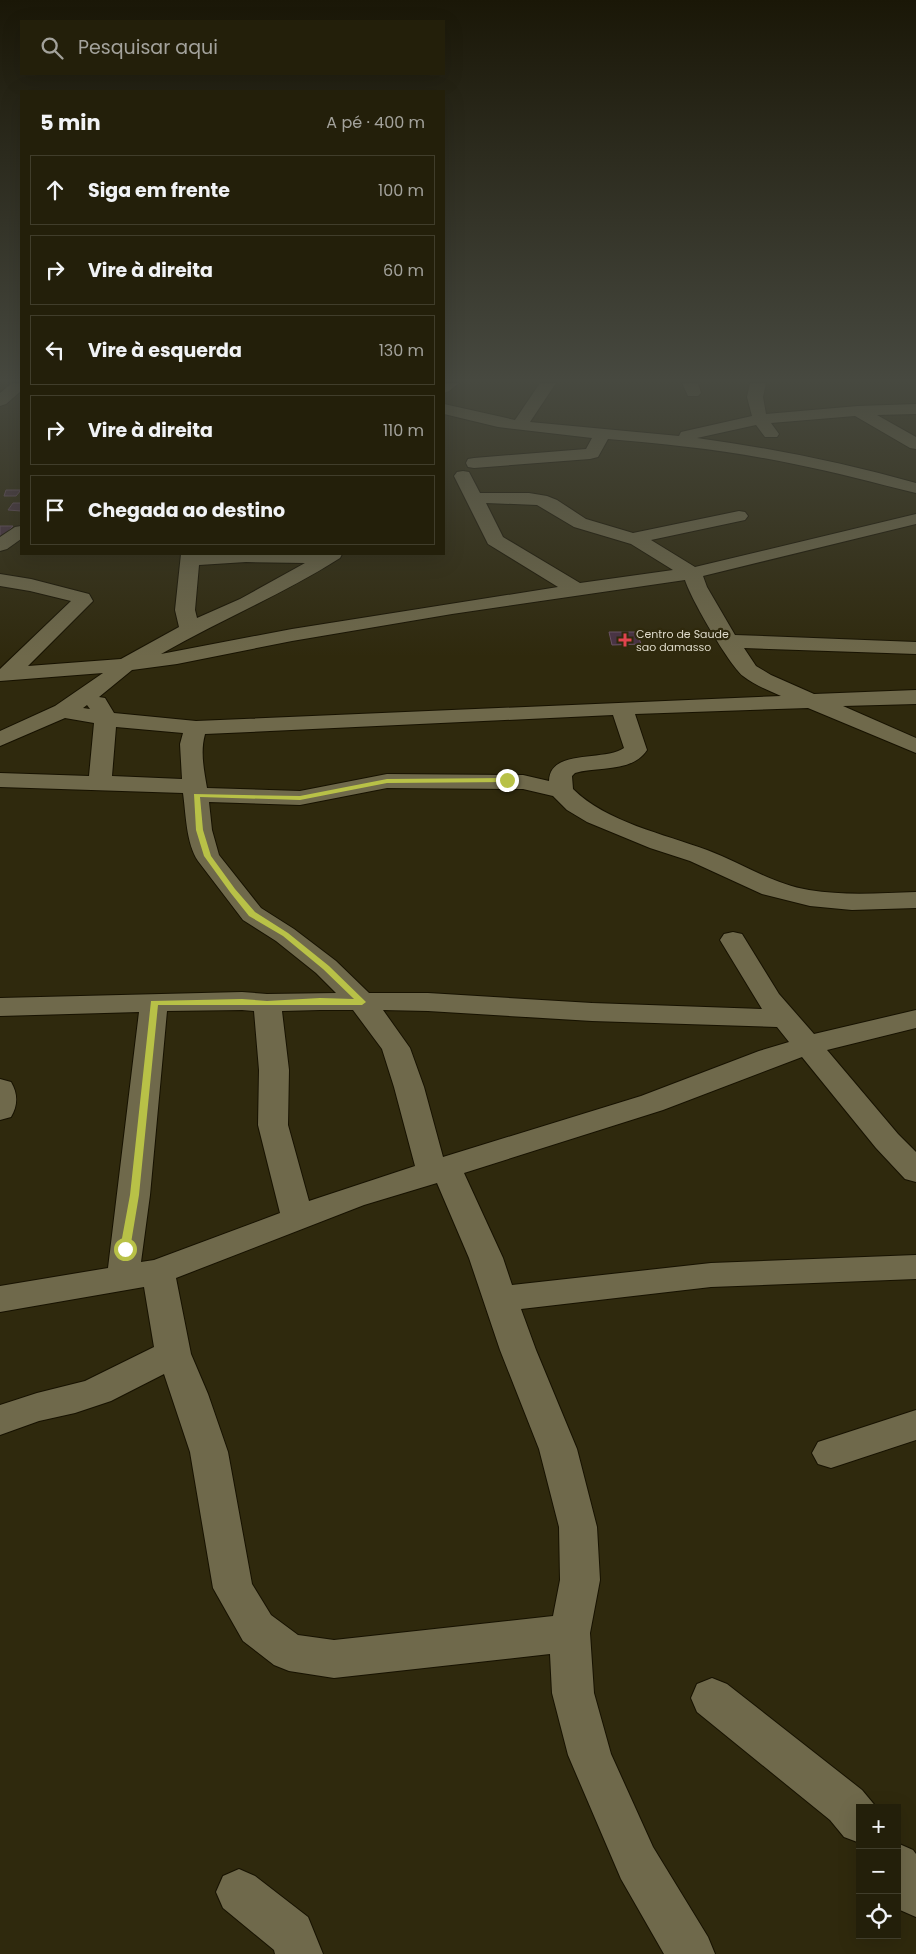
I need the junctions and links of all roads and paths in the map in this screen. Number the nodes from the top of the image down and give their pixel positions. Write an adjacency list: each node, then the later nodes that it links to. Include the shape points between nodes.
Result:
1 (462, 474): 4 (street)
2 (860, 474): 3 (street)
3 (916, 488)
4 (473, 498): 7 (street, via 541,500 580,523); 12 (street, via 495,540)
5 (739, 516): 7 (street)
6 (916, 519): 10 (street)
7 (631, 539): 10 (street)
8 (330, 556): 9 (street); 13 (street, via 247,603)
9 (190, 557): 13 (street, via 184,610)
10 (692, 573): 12 (street); 14 (street)
11 (0, 580): 17 (street, via 70,594 83,601)
12 (577, 590): 16 (street, via 452,608)
13 (190, 629): 16 (street)
14 (729, 641): 15 (street); 20 (street, via 756,675)
15 (916, 648)
16 (126, 665): 17 (street); 18 (street)
17 (4, 675)
18 (91, 693): 22 (street); 23 (street)
19 (916, 697): 20 (street)
20 (815, 702): 21 (street); 26 (street)
21 (622, 708): 24 (street); 30 (street, via 636,750 620,760 565,768 560,773)
22 (63, 711): 23 (street); 25 (street)
23 (106, 719): 24 (street); 28 (street)
24 (196, 728): 29 (street, via 191,744)
25 (0, 739)
26 (916, 746)
27 (7, 780): 28 (street); 31 (street)
28 (100, 783): 29 (street)
29 (195, 790): 30 (street, via 300,798 387,781 507,780); 34 (street, via 200,830 208,856 232,890 252,914 326,967)
30 (561, 792): 32 (street, via 596,817 699,856 771,889 810,898 852,902)
31 (0, 802)
32 (916, 900)
33 (732, 940): 39 (street, via 768,998)
34 (362, 1002): 36 (street); 39 (street, via 428,1002); 43 (street, via 396,1048 423,1143)
35 (154, 1003): 36 (street); 37 (street); 47 (street, via 134,1195 125,1249)
36 (267, 1003): 45 (street, via 274,1070 273,1125)
37 (0, 1007)
38 (916, 1019): 40 (street)
39 (786, 1020): 40 (street)
40 (809, 1046): 43 (street, via 652,1103); 44 (street)
41 (0, 1089): 42 (street)
42 (0, 1110)
43 (439, 1170): 45 (street); 49 (street, via 486,1258)
44 (916, 1171)
45 (297, 1217): 47 (street)
46 (916, 1267): 49 (street, via 711,1275)
47 (141, 1275): 48 (street); 50 (street)
48 (0, 1299)
49 (500, 1299): 54 (street, via 558,1449 578,1527 580,1580)
50 (173, 1354): 51 (street, via 98,1391); 54 (street, via 210,1452 233,1588 257,1628 290,1652 334,1659)
51 (0, 1420)
52 (916, 1425): 53 (street)
53 (831, 1453)
54 (570, 1633): 61 (street, via 573,1693 590,1755 637,1864)
55 (712, 1698): 56 (street, via 846,1804)
56 (856, 1816)
57 (901, 1872): 59 (street)
58 (239, 1892): 60 (street, via 291,1934)
59 (916, 1894)
60 (299, 1954)
61 (691, 1954)

